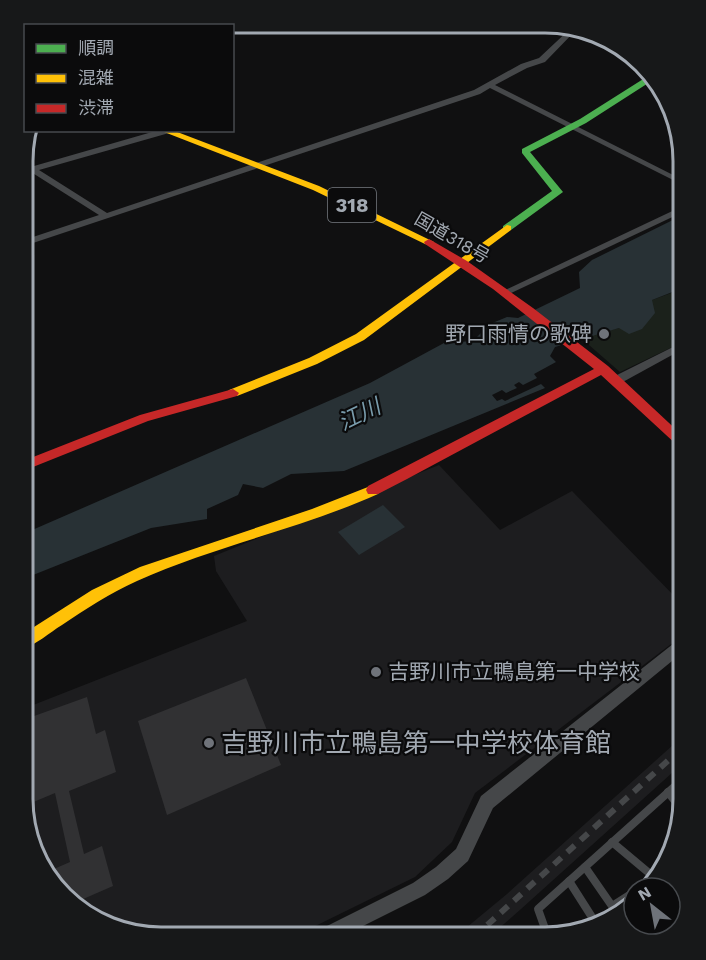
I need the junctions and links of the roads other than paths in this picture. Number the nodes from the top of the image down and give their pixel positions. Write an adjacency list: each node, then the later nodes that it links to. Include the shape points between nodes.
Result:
1 (568, 35): 3 (street, via 542,60)
2 (645, 82): 4 (main road)
3 (492, 86): 4 (street); 8 (street)
4 (574, 125): 10 (street); 14 (main road, via 525,151 558,192)
5 (160, 132): 7 (street)
6 (167, 132): 8 (main road, 国道318号 / 318)
7 (33, 165)
8 (262, 166): 12 (street); 14 (main road, 国道318号 / 318, via 337,197)
9 (33, 171): 12 (street)
10 (673, 177)
11 (673, 214): 15 (street)
12 (106, 216): 13 (street)
13 (33, 240)
14 (460, 261): 15 (main road, 国道318号 / 318); 20 (main road, via 360,337 313,360 232,393 144,418)
15 (506, 292): 17 (main road, 国道318号 / 318)
16 (673, 350): 18 (street)
17 (604, 369): 18 (main road, 国道318号 / 318); 21 (main road, via 350,501 145,571 113,586)
18 (617, 380): 19 (main road, 国道318号 / 318)
19 (673, 433)
20 (33, 462)
21 (33, 636)
22 (673, 652): 32 (street, via 487,802 462,855 442,873 419,889)
23 (673, 788): 24 (lane)
24 (668, 792): 25 (lane); 26 (lane)
25 (673, 798)
26 (612, 842): 27 (lane); 28 (lane)
27 (585, 867): 29 (lane); 30 (lane, via 612,906)
28 (649, 873)
29 (569, 881): 31 (lane); 33 (lane, via 538,909)
30 (622, 900)
31 (592, 918)
32 (343, 927)
33 (544, 927)

